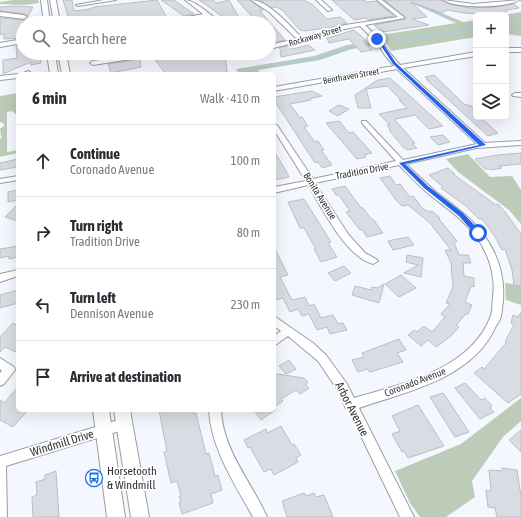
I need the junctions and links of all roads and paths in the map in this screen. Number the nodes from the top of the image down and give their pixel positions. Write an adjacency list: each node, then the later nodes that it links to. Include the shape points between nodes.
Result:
1 (44, 0): 15 (main road)
2 (53, 0): 16 (main road)
3 (114, 0): 10 (street)
4 (187, 0): 13 (street)
5 (253, 0): 18 (street)
6 (318, 0): 11 (street)
7 (379, 0): 20 (street, Rockaway Street, via 402,18)
8 (445, 0): 9 (street, via 458,5 478,6)
9 (518, 0)
10 (78, 5)
11 (330, 10)
12 (0, 14): 14 (street)
13 (208, 15): 17 (street)
14 (16, 16)
15 (46, 16)
16 (56, 16)
17 (202, 16)
18 (275, 16)
19 (276, 17): 21 (street)
20 (362, 24): 21 (street, Rockaway Street); 32 (street)
21 (301, 40): 24 (street, Rockaway Street)
22 (16, 42): 23 (street)
23 (0, 45)
24 (276, 45)
25 (509, 50): 26 (street)
26 (521, 50)
27 (473, 55): 32 (street, Benthaven Street)
28 (52, 60): 33 (main road)
29 (63, 60): 34 (main road)
30 (112, 60): 31 (street)
31 (93, 63)
32 (399, 68): 37 (street, Benthaven Street); 41 (street)
33 (54, 72)
34 (66, 72)
35 (16, 76): 36 (street)
36 (0, 78)
37 (276, 90)
38 (364, 122): 42 (street, Coronado Avenue)
39 (276, 128): 45 (street, Bonita Avenue)
40 (521, 143): 41 (street, Tradition Drive)
41 (483, 145): 42 (street, Tradition Drive)
42 (402, 163): 45 (street, Tradition Drive); 55 (street, Coronado Avenue, via 426,187 461,214 486,244 499,282 498,308 486,336 475,350 451,368)
43 (16, 178): 44 (street)
44 (0, 181)
45 (310, 181): 46 (street, Tradition Drive); 47 (street, Bonita Avenue, via 345,236 362,255)
46 (276, 190)
47 (373, 261)
48 (16, 274): 49 (street)
49 (0, 278)
50 (276, 322): 51 (street, Arbor Avenue)
51 (288, 331): 52 (street); 55 (street, Arbor Avenue, via 322,358 333,372)
52 (276, 340)
53 (0, 363): 54 (street, via 10,370)
54 (0, 381)
55 (350, 405): 66 (street, Arbor Avenue)
56 (102, 412): 59 (main road)
57 (216, 412): 65 (street, via 217,428 226,452)
58 (124, 417): 59 (street, Windmill Drive); 64 (main road)
59 (104, 430): 60 (street, Windmill Drive); 63 (main road)
60 (0, 462): 61 (street)
61 (0, 504): 62 (street)
62 (0, 517)
63 (116, 517)
64 (140, 517)
65 (260, 517)
66 (407, 517)

